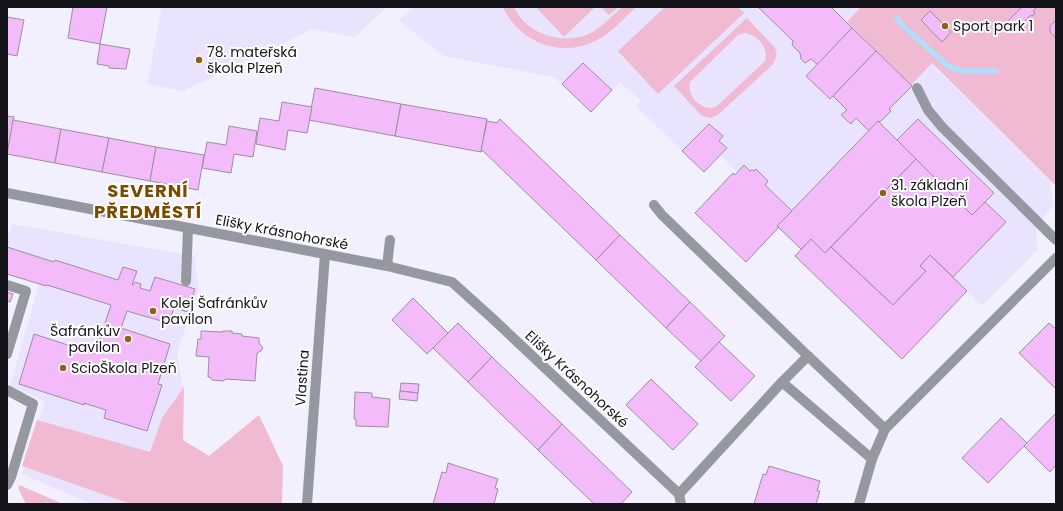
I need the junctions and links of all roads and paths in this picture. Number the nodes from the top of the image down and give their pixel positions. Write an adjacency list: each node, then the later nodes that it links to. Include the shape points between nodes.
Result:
1 (917, 88): 6 (street, via 928,110 942,127)
2 (7, 193): 4 (street, Elišky Krásnohorské)
3 (654, 205): 13 (street)
4 (188, 228): 7 (street, Elišky Krásnohorské); 10 (street)
5 (390, 240): 9 (street)
6 (1056, 240)
7 (325, 254): 9 (street, Elišky Krásnohorské); 20 (street, Vlastina)
8 (1056, 258): 16 (street)
9 (386, 266): 19 (street, Elišky Krásnohorské, via 452,282)
10 (186, 281)
11 (7, 285): 12 (street, via 26,291)
12 (7, 354)
13 (808, 356): 14 (street, Elišky Krásnohorské); 16 (street)
14 (782, 382): 17 (street); 19 (street, Elišky Krásnohorské)
15 (7, 390): 18 (street, via 33,404)
16 (885, 428): 17 (street)
17 (872, 459): 21 (street)
18 (7, 485)
19 (680, 499)
20 (309, 504)
21 (859, 504)

